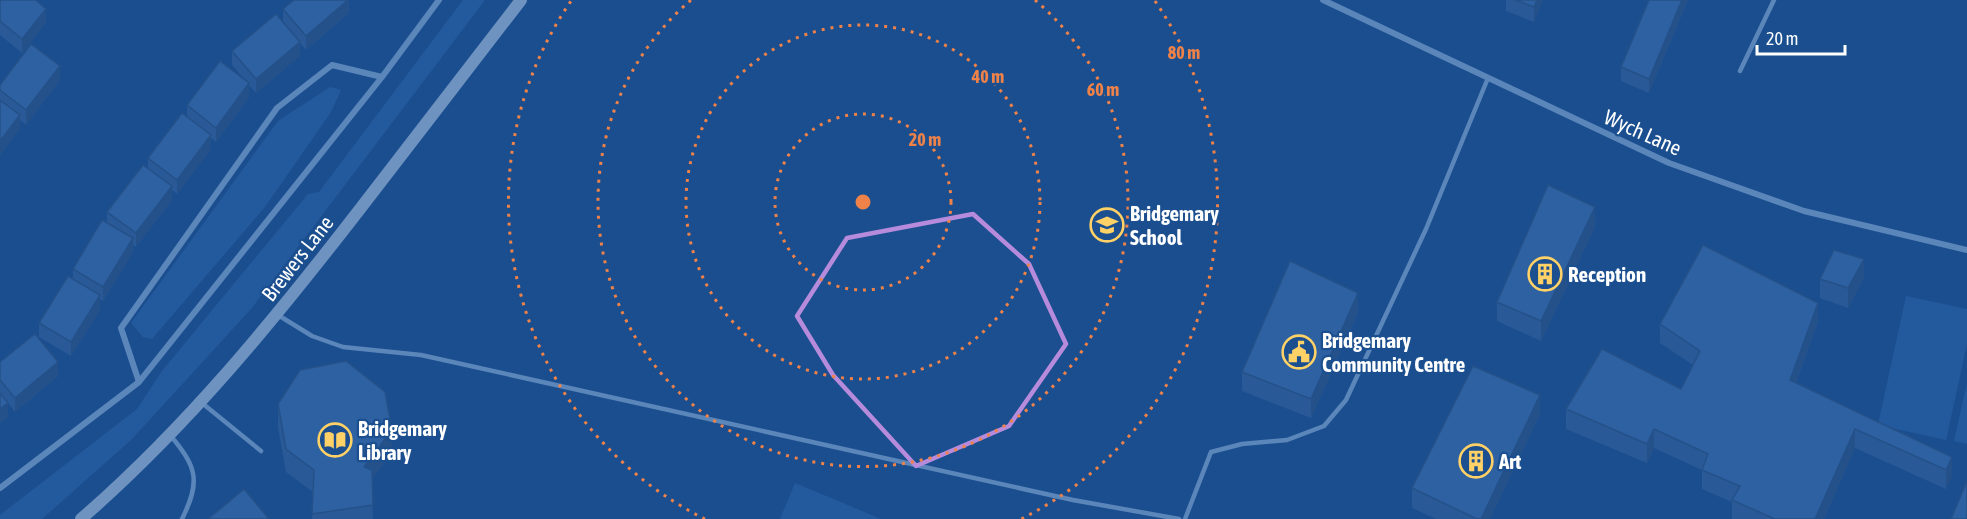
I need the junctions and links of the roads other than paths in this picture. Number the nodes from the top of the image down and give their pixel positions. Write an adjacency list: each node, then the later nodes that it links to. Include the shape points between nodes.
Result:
1 (439, 0): 6 (street)
2 (521, 0): 9 (street, Brewers Lane)
3 (1323, 0): 7 (street, Wych Lane)
4 (1774, 0): 5 (lane)
5 (1740, 70)
6 (382, 77): 10 (street); 10 (street, via 332,65 277,108 121,328)
7 (1488, 78): 8 (street, Wych Lane, via 1669,164 1804,211); 18 (lane, via 1426,229 1346,400 1324,426 1287,440 1242,444 1211,452)
8 (1967, 250)
9 (278, 315): 11 (street, Brewers Lane); 17 (lane, via 312,336 343,347 432,357 1073,500)
10 (139, 382): 14 (street)
11 (202, 402): 12 (street, Brewers Lane); 13 (lane)
12 (170, 435): 15 (street, Brewers Lane); 16 (lane, via 195,471 193,497)
13 (261, 451)
14 (0, 488)
15 (81, 519)
16 (182, 519)
17 (1179, 519)
18 (1185, 519)

